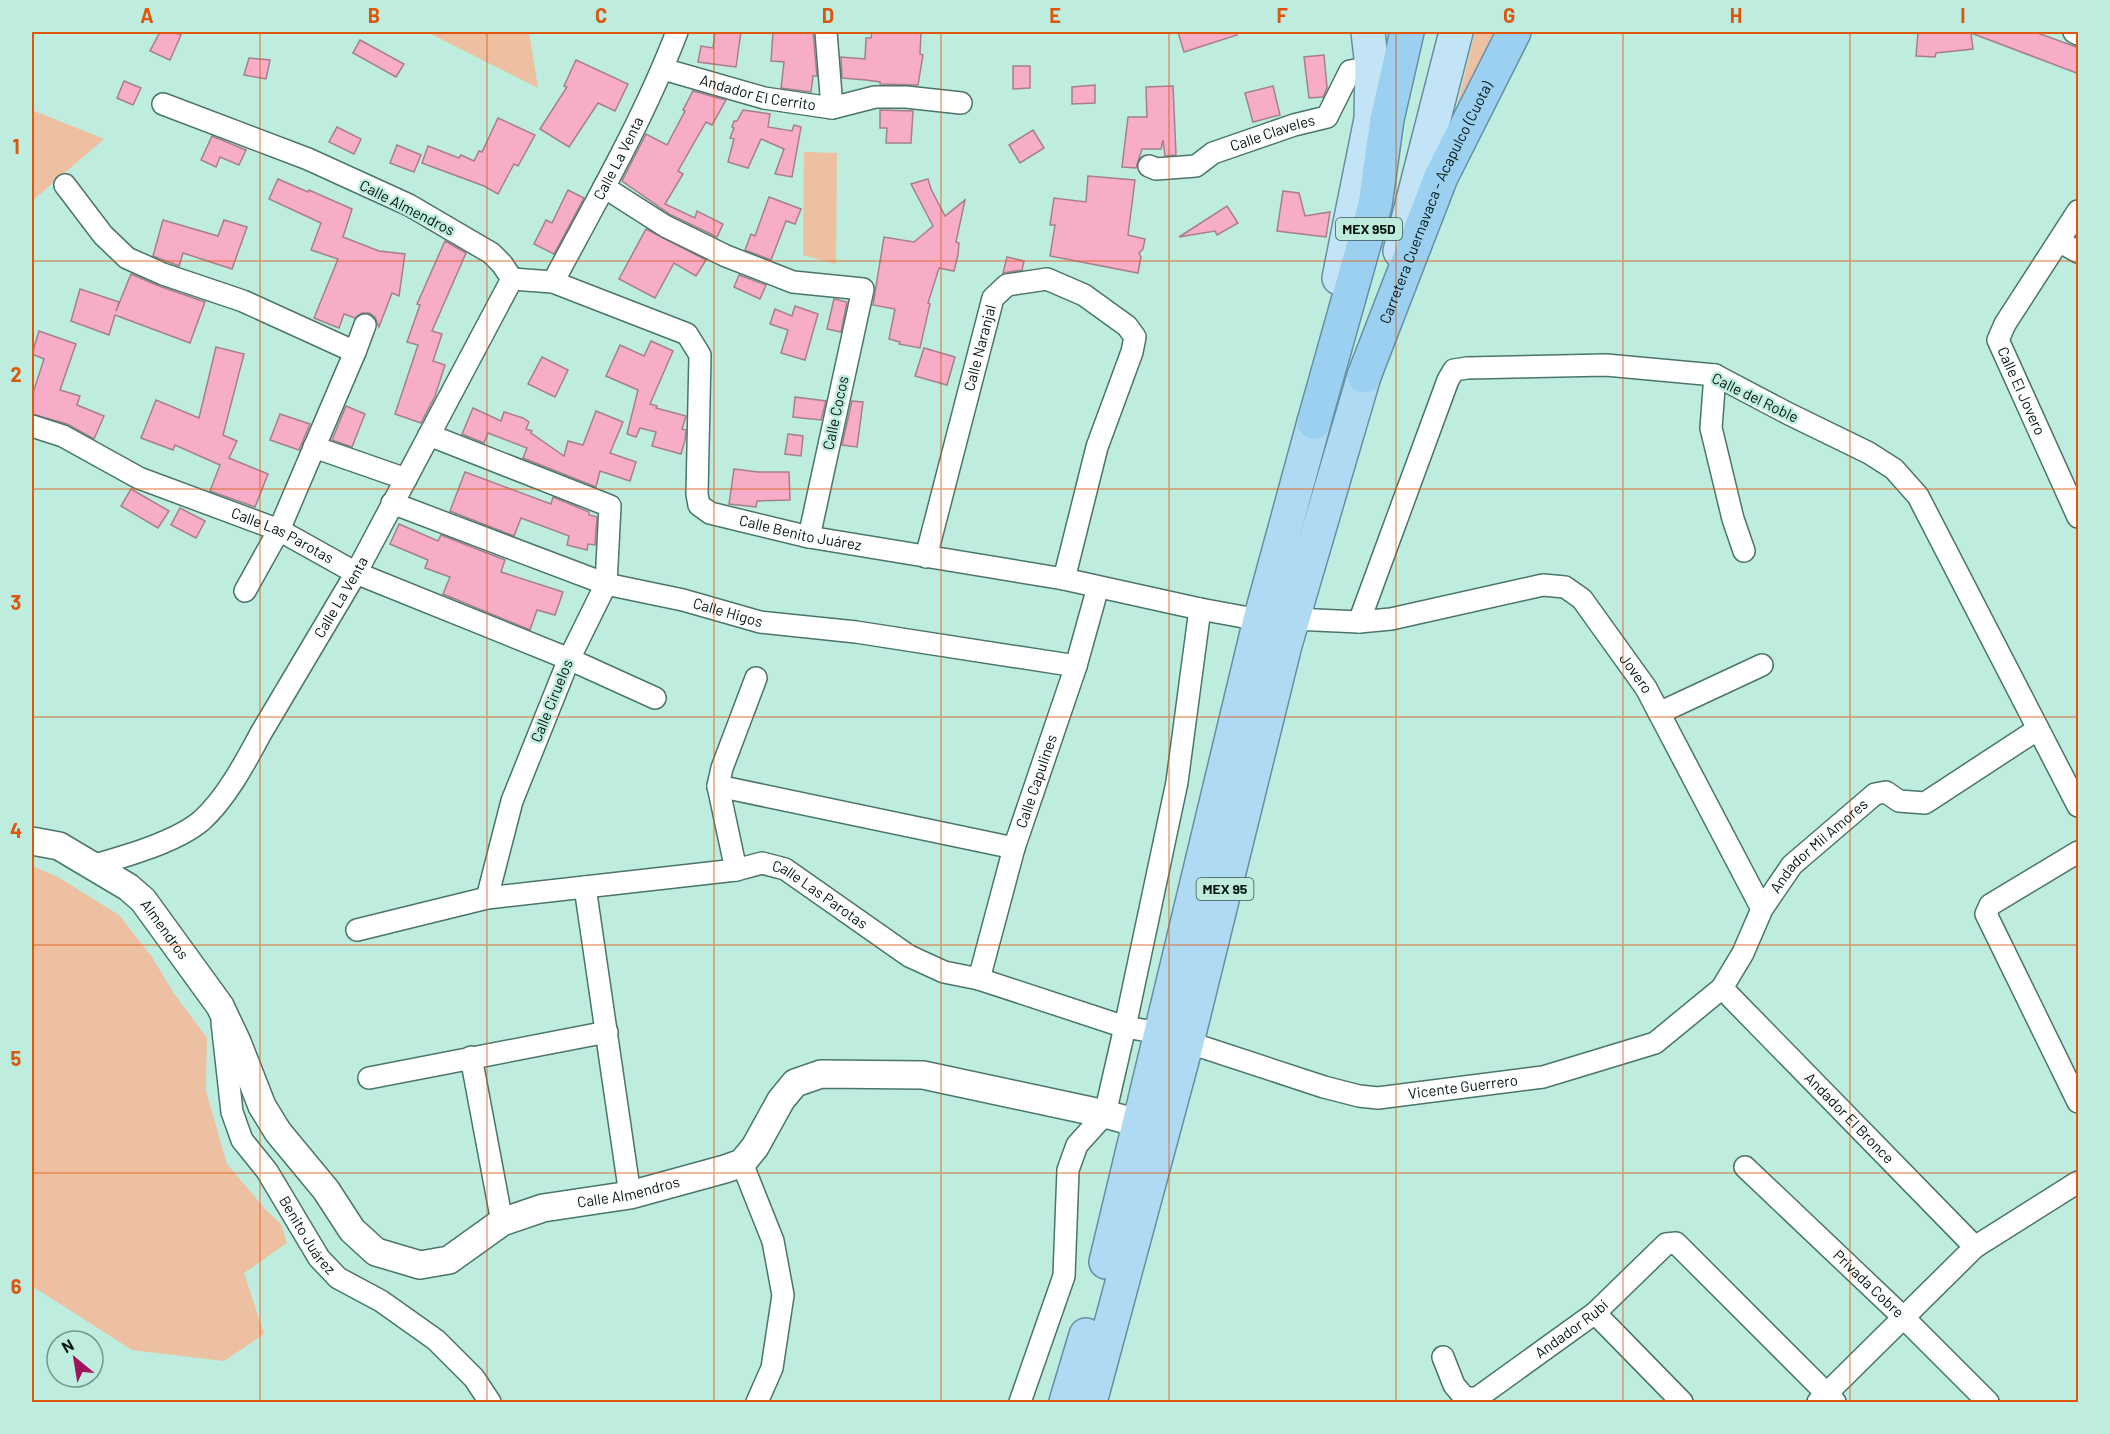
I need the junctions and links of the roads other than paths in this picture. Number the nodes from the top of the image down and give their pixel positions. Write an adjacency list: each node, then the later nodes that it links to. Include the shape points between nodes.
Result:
1 (677, 32): 10 (street, Calle La Venta)
2 (826, 32): 13 (street)
3 (1368, 32): 9 (main road, MEX 95)
4 (1407, 32): 26 (highway, MEX 95D, via 1387,119 1376,205)
5 (1455, 32): 25 (main road, MEX 95, via 1406,230)
6 (1514, 32): 25 (highway, Carretera Cuernavaca - Acapulco (Cuota) / MEX 95D, via 1441,177)
7 (2074, 32): 8 (street)
8 (2079, 34)
9 (1372, 67): 14 (street, Calle Claveles, via 1350,70 1327,117 1213,153 1196,166); 26 (main road, MEX 95, via 1371,119 1322,354)
10 (663, 69): 13 (street, Andador El Cerrito, via 764,98); 16 (street, Calle La Venta)
11 (162, 104): 20 (street, Calle Almendros, via 308,159 409,205 491,254)
12 (961, 104): 13 (street, Andador El Cerrito, via 875,97)
13 (832, 108)
14 (1149, 166)
15 (65, 184): 23 (street, via 127,258 243,301)
16 (604, 187): 21 (street, Calle La Venta); 34 (street, Calle Cocos, via 665,226 771,274 793,282 863,289)
17 (2079, 211): 18 (street, Calle El Jovero)
18 (2059, 241): 19 (street); 32 (street, Calle El Jovero, via 1998,340)
19 (2079, 252)
20 (507, 271): 21 (street, Calle Benito Juárez); 28 (street, Calle La Venta)
21 (553, 282): 34 (street, Calle Benito Juárez, via 687,334 700,355 699,505 710,513)
22 (365, 325): 23 (street)
23 (355, 352): 29 (street)
24 (1715, 375): 35 (street, via 1711,428); 45 (street, Calle del Roble, via 1606,365 1454,370); 52 (street, Calle del Roble, via 1894,469 1918,496)
25 (1364, 376): 43 (highway, MEX 95)
26 (1314, 422): 44 (highway, MEX 95)
27 (32, 426): 33 (street, Calle Las Parotas, via 63,436 139,478)
28 (429, 435): 30 (street, Calle La Venta); 39 (street, Calle Ciruelos, via 610,506)
29 (314, 447): 30 (street); 33 (street)
30 (406, 479): 31 (street, Calle La Venta)
31 (392, 503): 37 (street, Calle La Venta); 39 (street, Calle Higos)
32 (2079, 517)
33 (279, 531): 37 (street, Calle Las Parotas); 41 (street)
34 (809, 537): 36 (street, Calle Benito Juárez)
35 (1744, 551)
36 (926, 557): 38 (street, Calle Benito Juárez); 38 (street, Calle Naranjal, via 993,298 1007,285 1047,279 1084,295 1135,336 1097,447)
37 (357, 573): 46 (street, Calle Las Parotas); 58 (street, Calle La Venta, via 248,759 202,820 181,835)
38 (1064, 579): 40 (street, Calle Benito Juárez)
39 (606, 584): 46 (street, Calle Ciruelos); 48 (street, Calle Higos, via 760,622 856,632)
40 (1098, 587): 42 (street, Calle Benito Juárez); 48 (street, Calle Capulines)
41 (245, 591)
42 (1200, 609): 44 (street, Calle Benito Juárez); 67 (street, via 1177,782)
43 (1294, 619): 45 (street, Jovero); 69 (highway, MEX 95)
44 (1260, 620): 69 (highway, MEX 95)
45 (1359, 622): 51 (street, Jovero, via 1391,619 1543,585 1565,587 1581,599 1646,688)
46 (569, 659): 50 (street, Calle Las Parotas); 61 (street, Calle Ciruelos, via 512,801)
47 (1762, 665): 51 (street)
48 (1077, 666): 56 (street, Calle Capulines)
49 (756, 678): 53 (street)
50 (655, 698)
51 (1659, 713): 62 (street, Jovero)
52 (2038, 729): 54 (street, Calle del Roble); 62 (street, Andador Mil Amores, via 1926,803 1899,801 1886,792 1875,794 1792,865)
53 (718, 786): 56 (street); 59 (street)
54 (2079, 806)
55 (32, 841): 58 (street, Almendros, via 59,846)
56 (1014, 848): 64 (street, Calle Capulines)
57 (2079, 852): 72 (street, via 1990,905 1986,914)
58 (94, 865): 66 (street, Almendros, via 143,900)
59 (736, 870): 60 (street, Calle Las Parotas); 64 (street, Calle Las Parotas, via 762,863 785,869 909,956 944,972)
60 (585, 887): 61 (street, Calle Las Parotas); 68 (street)
61 (487, 898): 63 (street, Calle Las Parotas)
62 (1761, 909): 65 (street, via 1743,953)
63 (357, 930)
64 (979, 979): 67 (street, Calle Las Parotas)
65 (1722, 988): 69 (street, Vicente Guerrero, via 1655,1043 1543,1077 1378,1098 1324,1087); 80 (street, Andador El Bronce)
66 (220, 1006): 79 (street, Calle Almendros, via 262,1106 278,1132 326,1190 352,1230 376,1252 420,1265 449,1260); 85 (street, Benito Juárez, via 232,1112 242,1140 267,1171 319,1258 338,1278 381,1300 435,1340 474,1378)
67 (1125, 1027): 69 (street, Calle Las Parotas); 73 (street)
68 (607, 1032): 70 (street); 78 (street)
69 (1174, 1037): 74 (highway, MEX 95); 89 (highway, MEX 95)
70 (471, 1057): 71 (street); 79 (street)
71 (369, 1078)
72 (2079, 1102)
73 (1105, 1114): 74 (street); 75 (street, via 923,1075 821,1074 795,1083); 87 (street, via 1077,1145 1068,1170 1064,1276)
74 (1138, 1124): 88 (highway, MEX 95, via 1101,1280)
75 (742, 1163): 78 (street, Calle Almendros); 86 (street, via 773,1241 783,1295 772,1368)
76 (1745, 1167): 82 (street, Privada Cobre)
77 (2079, 1182): 80 (street)
78 (630, 1195): 79 (street, Calle Almendros, via 543,1208)
79 (502, 1222)
80 (1975, 1247): 82 (street)
81 (1595, 1313): 83 (street, Andador Rubí, via 1477,1398 1465,1398 1454,1385); 84 (street, Andador Rubí, via 1671,1243); 90 (street)
82 (1903, 1317): 84 (street); 91 (street, Privada Cobre)
83 (1443, 1357)
84 (1827, 1400)
85 (490, 1402)
86 (757, 1402)
87 (1020, 1402)
88 (1066, 1402)
89 (1090, 1402)
90 (1682, 1402)
91 (1988, 1402)

